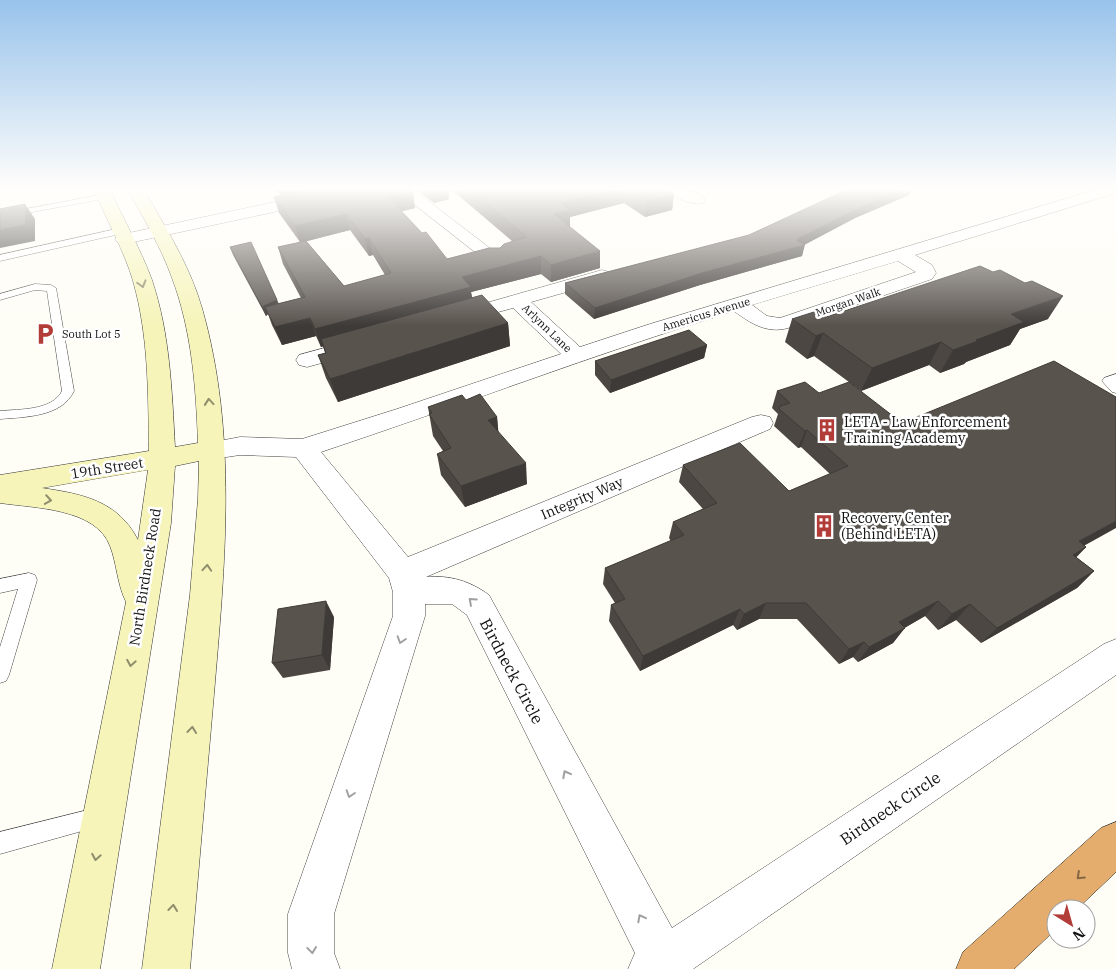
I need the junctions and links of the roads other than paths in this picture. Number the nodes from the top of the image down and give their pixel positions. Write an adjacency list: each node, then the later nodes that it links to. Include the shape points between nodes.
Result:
1 (121, 235): 7 (lane)
2 (122, 235): 23 (main road, North Birdneck Road, one-way to 23, via 142,280 156,339)
3 (162, 235): 22 (main road, one-way to 3, via 206,371 192,308)
4 (464, 235): 8 (street)
5 (965, 235): 6 (street, Americus Avenue)
6 (901, 255): 12 (street, Americus Avenue); 12 (street, Morgan Walk, via 925,269 925,276 781,324 761,321)
7 (0, 258)
8 (496, 259)
9 (615, 272): 11 (street, Arlynn Lane)
10 (0, 297): 19 (lane, via 35,288 51,288 68,391 63,402 54,406)
11 (517, 300): 13 (street, Arlynn Lane); 15 (street, Arlynn Lane)
12 (737, 304): 15 (street, Americus Avenue)
13 (441, 322)
14 (374, 341): 16 (street)
15 (576, 356): 21 (street, Americus Avenue)
16 (307, 360)
17 (1116, 378): 18 (lane, via 1108,381)
18 (1116, 389)
19 (0, 415)
20 (762, 423): 26 (street, Integrity Way)
21 (303, 448): 22 (street, via 240,446); 26 (street)
22 (213, 450): 23 (main road, 19th Street); 36 (main road, one-way to 22, via 204,623)
23 (162, 459): 24 (main road, 19th Street); 28 (main road, North Birdneck Road, via 156,524)
24 (0, 485)
25 (0, 493): 28 (main road, one-way to 28, via 75,504 103,517 123,539)
26 (406, 583): 34 (street, Birdneck Circle, one-way to 26, via 478,605 452,589); 37 (street, one-way to 37, via 409,616 311,914 311,953)
27 (0, 586): 30 (lane, via 29,580)
28 (142, 604): 31 (main road, North Birdneck Road, one-way to 31)
29 (1116, 655): 34 (street, Birdneck Circle)
30 (0, 675)
31 (103, 817): 32 (lane); 35 (main road, North Birdneck Road, one-way to 35)
32 (0, 843)
33 (1116, 844): 38 (highway, one-way to 38)
34 (658, 965)
35 (76, 969)
36 (166, 969)
37 (316, 969)
38 (980, 969)

